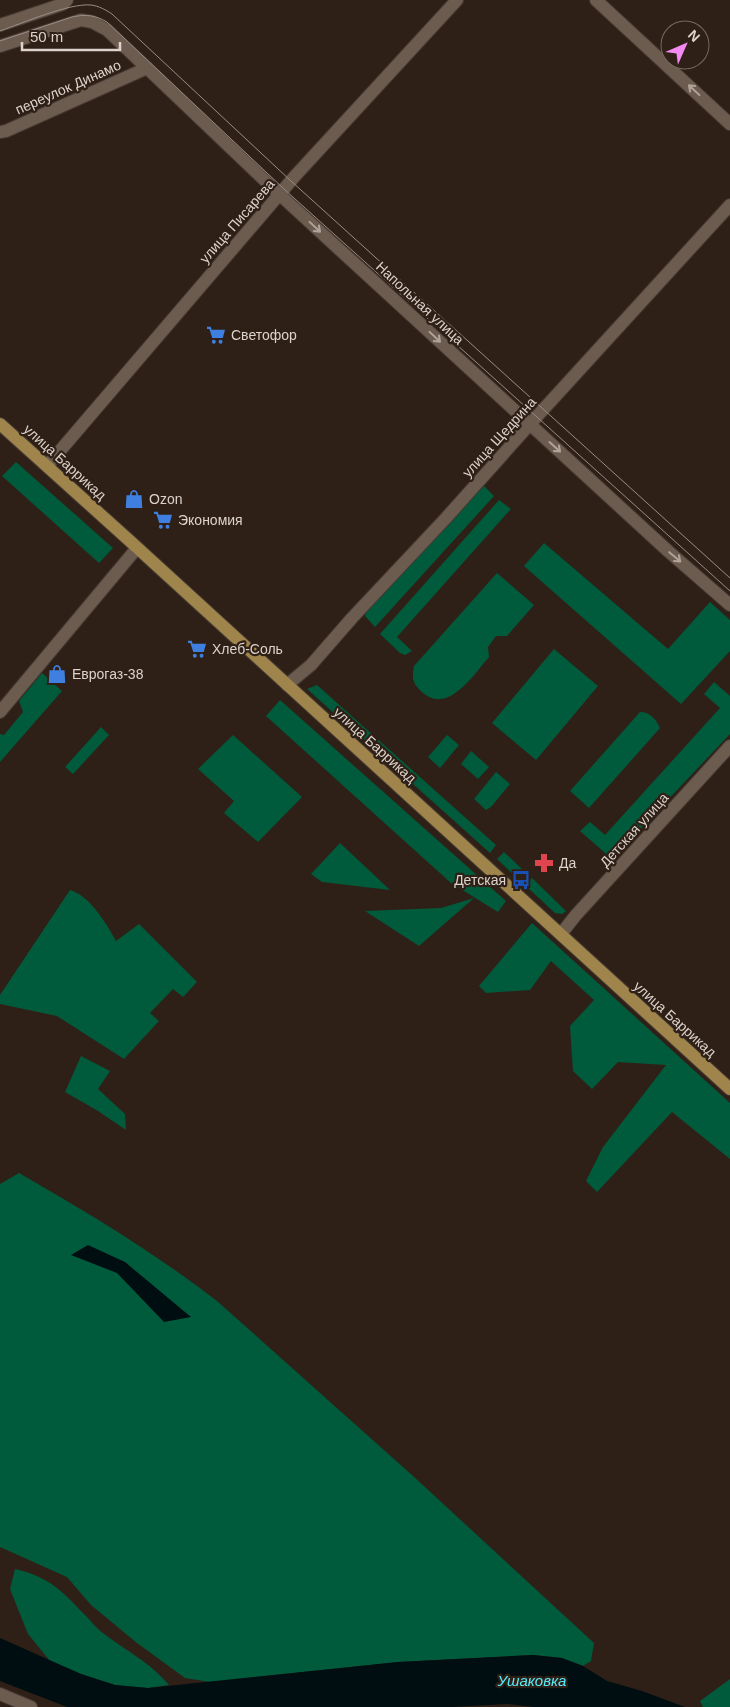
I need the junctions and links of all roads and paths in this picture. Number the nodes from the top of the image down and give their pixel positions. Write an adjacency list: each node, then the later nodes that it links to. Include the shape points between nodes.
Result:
1 (67, 0): 4 (street)
2 (457, 0): 9 (street, улица Писарева)
3 (596, 0): 7 (street, one-way to 3)
4 (0, 25)
5 (0, 46): 6 (street, Напольная улица, via 81,20 107,30)
6 (147, 68): 8 (street, переулок Динамо); 9 (street, Напольная улица)
7 (730, 124)
8 (0, 132)
9 (280, 194): 12 (street, Напольная улица, one-way to 12); 13 (street, улица Писарева)
10 (730, 205): 12 (street, улица Щедрина)
11 (0, 424): 13 (main road, улица Баррикад)
12 (530, 424): 15 (street, Напольная улица, one-way to 15); 16 (street, улица Щедрина, via 306,670)
13 (47, 466): 14 (main road, улица Баррикад)
14 (137, 548): 16 (main road, улица Баррикад); 17 (street)
15 (730, 605)
16 (287, 685): 19 (main road, улица Баррикад)
17 (0, 712)
18 (730, 746): 19 (street, Детская улица)
19 (561, 934): 20 (main road, улица Баррикад)
20 (730, 1090)
21 (0, 1694): 22 (street)
22 (31, 1707)

